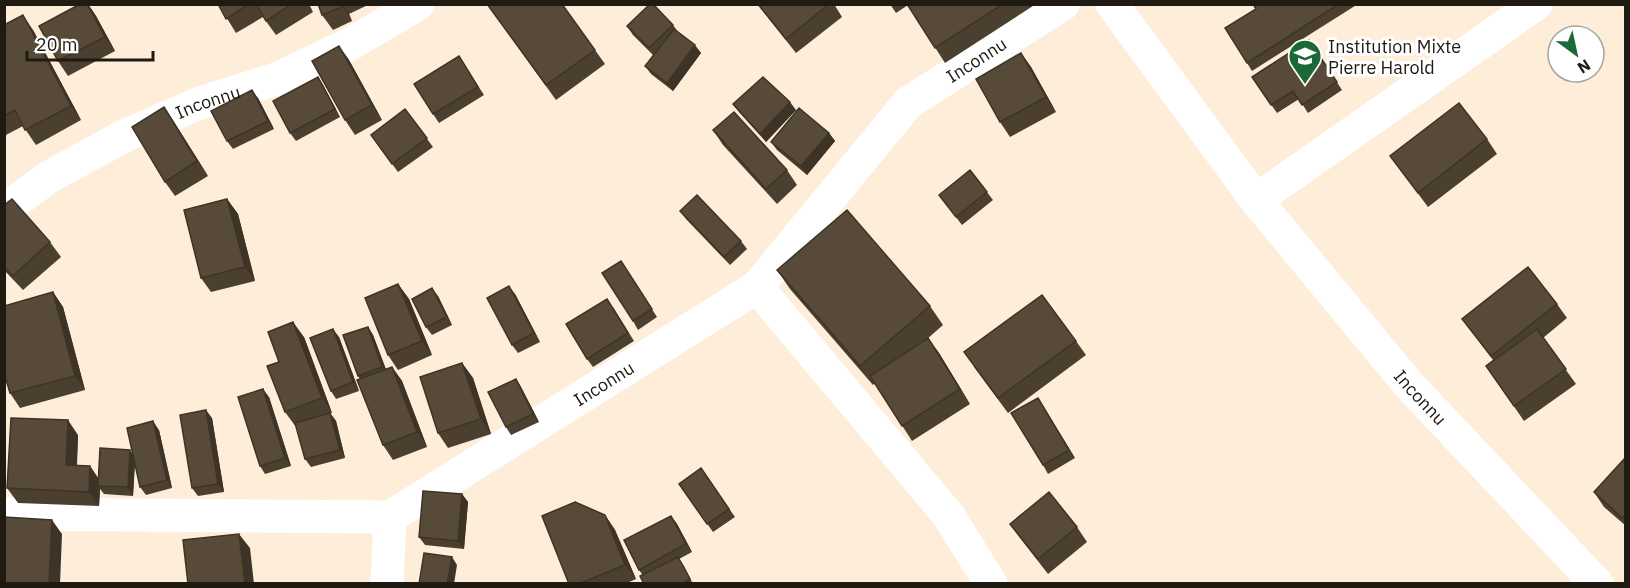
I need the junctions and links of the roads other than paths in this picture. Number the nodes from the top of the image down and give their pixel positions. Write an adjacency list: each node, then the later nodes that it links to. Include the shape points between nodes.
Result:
1 (418, 4): 6 (street, Inconnu, via 352,43 279,78 197,104 124,136 50,177)
2 (1063, 4): 7 (street, Inconnu, via 908,103)
3 (1112, 4): 5 (street, Inconnu)
4 (1536, 4): 5 (street)
5 (1256, 201): 12 (street, Inconnu, via 1409,385)
6 (4, 210)
7 (757, 286): 9 (street, Inconnu); 11 (street, via 949,516)
8 (4, 514): 9 (street)
9 (390, 517): 10 (street)
10 (387, 584)
11 (991, 584)
12 (1597, 584)

